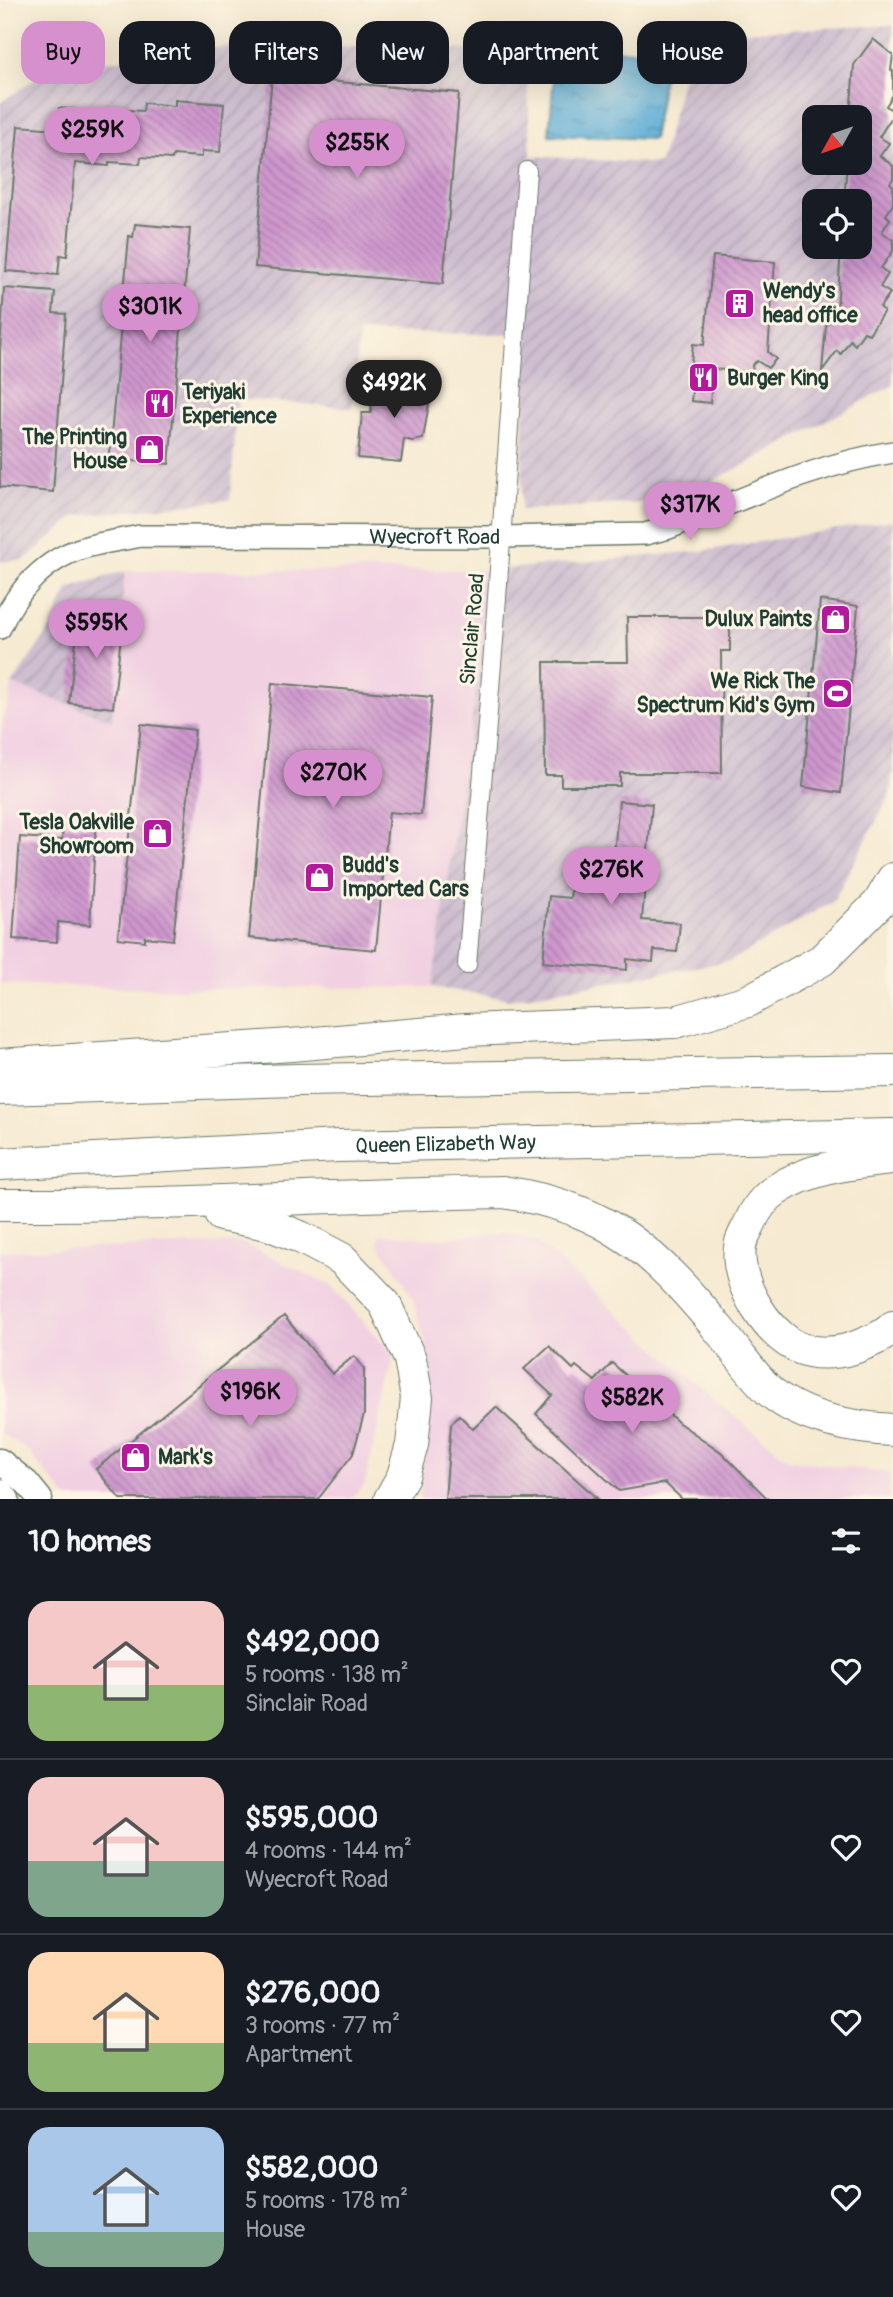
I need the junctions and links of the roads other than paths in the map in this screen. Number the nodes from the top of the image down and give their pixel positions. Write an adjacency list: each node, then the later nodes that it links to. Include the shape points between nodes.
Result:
1 (527, 171): 3 (street, Sinclair Road)
2 (893, 452): 3 (street, Wyecroft Road, via 820,470 645,534)
3 (502, 537): 4 (street, Wyecroft Road, via 140,536 84,548 51,563 9,608); 6 (street, Sinclair Road)
4 (0, 628)
5 (893, 879): 7 (highway, via 878,903 822,960 748,1001 676,1022 466,1030)
6 (467, 965)
7 (0, 1065)
8 (893, 1071): 9 (highway)
9 (0, 1089)
10 (893, 1135): 12 (highway, Queen Elizabeth Way, via 338,1146)
11 (893, 1159): 15 (highway, via 807,1174 775,1190 755,1211 740,1244 743,1279 753,1304 778,1335 808,1351 849,1351)
12 (0, 1164)
13 (161, 1204): 14 (highway); 16 (highway, via 490,1192 536,1197 604,1221 641,1247 681,1284 772,1393 817,1418); 21 (highway, via 189,1213 268,1224 300,1237 342,1259 384,1304 410,1359 417,1398 412,1445)
14 (0, 1205)
15 (893, 1327)
16 (893, 1430)
17 (0, 1461): 20 (main road)
18 (0, 1491): 19 (main road)
19 (7, 1499)
20 (40, 1499)
21 (390, 1499)

